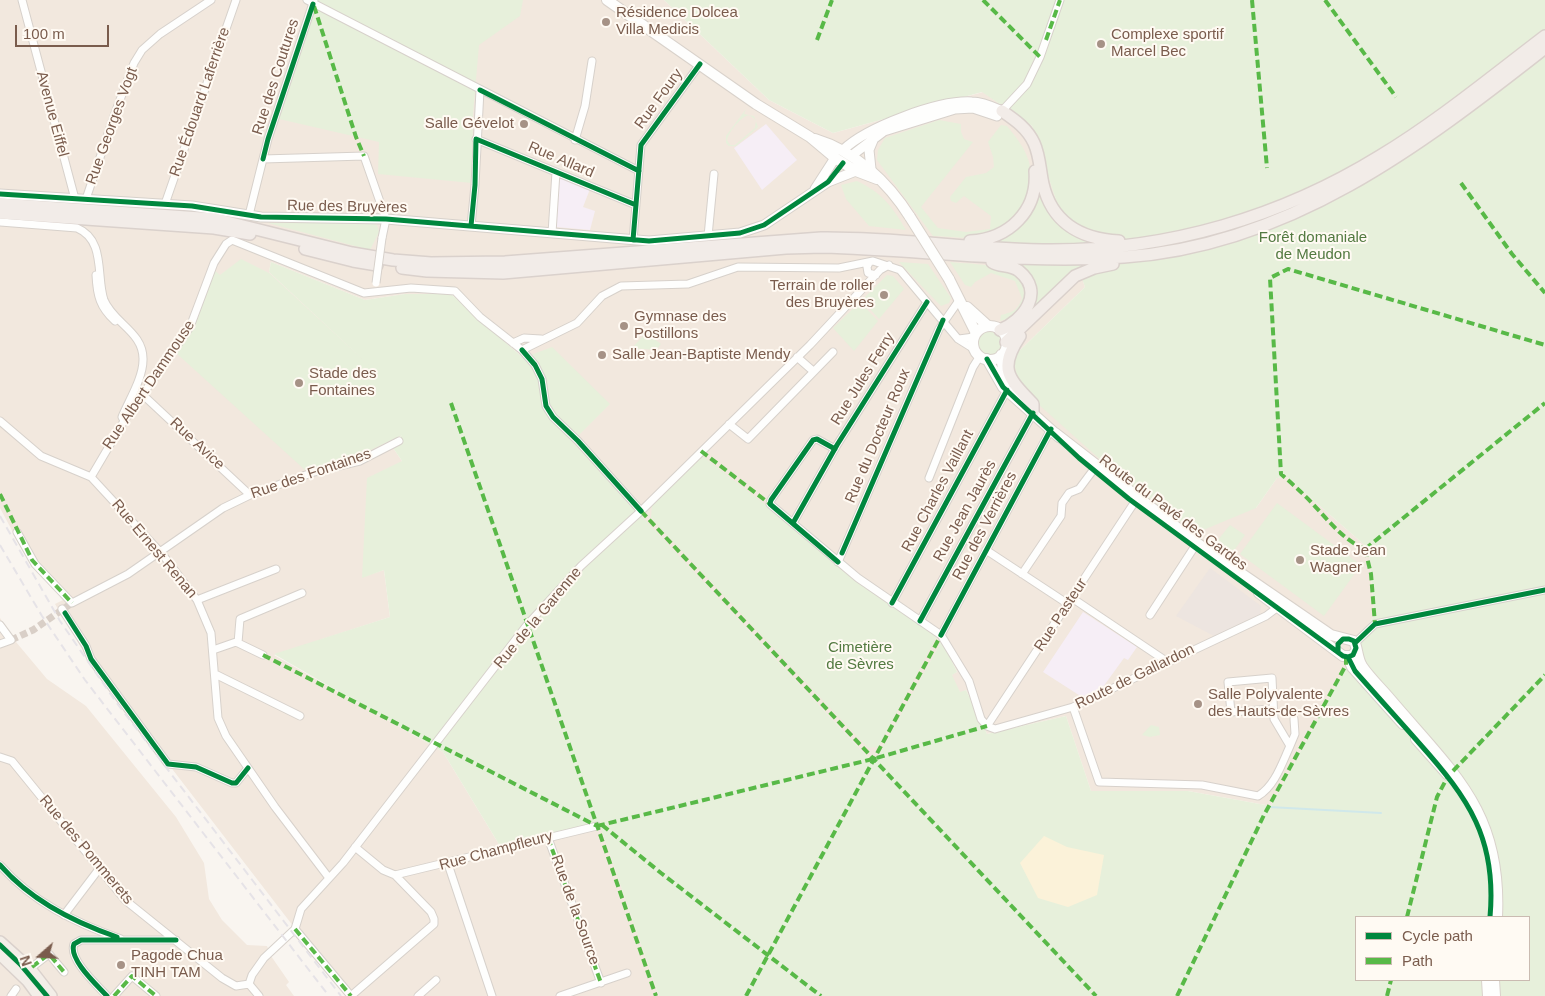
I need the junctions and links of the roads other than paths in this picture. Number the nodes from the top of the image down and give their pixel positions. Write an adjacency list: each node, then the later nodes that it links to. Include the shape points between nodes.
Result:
1 (22, 0): 27 (street, Avenue Eiffel)
2 (211, 0): 28 (street, Rue Georges Vogt, via 142,50 115,113)
3 (236, 0): 30 (street, Rue Édouard Laferrière)
4 (607, 0): 10 (main road)
5 (1060, 0): 12 (street, via 1027,84)
6 (311, 1): 11 (street); 17 (street, Rue des Coutures)
7 (1545, 36): 43 (highway, via 1434,121 1344,178 1292,203)
8 (1545, 48): 43 (highway, via 1441,128 1387,165 1334,195 1237,234)
9 (592, 61): 15 (street, via 585,106)
10 (700, 64): 16 (main road, via 756,104); 21 (street, Rue Foury, via 641,145)
11 (480, 90): 14 (street); 15 (street)
12 (1000, 114): 13 (street, via 973,108 955,109 892,127); 16 (street, via 978,102 951,103 875,129); 41 (highway, via 1021,135 1031,152 1035,186 1028,208 1012,227 990,239); 43 (highway, via 1018,122 1034,143 1048,201 1065,224 1099,240 1132,240)
13 (875, 136): 16 (street); 18 (street, via 870,150)
14 (476, 139): 20 (street, Rue Allard); 37 (street, via 476,185)
15 (575, 140): 21 (street)
16 (843, 157): 18 (main road); 19 (main road); 24 (street, Rue des Bruyères); 25 (street, Rue des Bruyères)
17 (263, 159): 34 (street, Rue des Coutures); 35 (street, via 364,156)
18 (871, 169): 23 (main road)
19 (856, 171): 23 (main road); 24 (street, Rue des Bruyères)
20 (556, 172): 31 (street, Rue Allard); 38 (street)
21 (639, 172): 31 (street, Rue Foury)
22 (714, 174): 39 (street)
23 (877, 179): 51 (main road, bridge, via 910,217)
24 (828, 182): 25 (street, Rue des Bruyères)
25 (812, 193): 39 (street, Rue des Bruyères, via 764,225 740,233)
26 (0, 194): 27 (street, Rue des Bruyères)
27 (75, 199): 28 (street, Rue des Bruyères)
28 (86, 199): 30 (street, Rue des Bruyères)
29 (0, 204): 32 (highway)
30 (165, 204): 34 (street, Rue des Bruyères)
31 (636, 205): 40 (street, Rue Foury)
32 (20, 210): 33 (highway); 41 (highway, via 215,219 352,253 431,263 504,262 764,240 858,237); 44 (highway, via 214,228 250,234 352,261 427,271 503,272 805,247)
33 (0, 213)
34 (249, 215): 35 (street, Rue des Bruyères, via 282,219)
35 (386, 219): 37 (street, Rue des Bruyères); 50 (street, bridge)
36 (0, 222): 42 (street, via 77,228 83,231)
37 (471, 226): 38 (street, Rue des Bruyères)
38 (552, 233): 40 (street, Rue des Bruyères)
39 (708, 236): 40 (street, Rue des Bruyères)
40 (633, 240)
41 (935, 243): 43 (highway, via 1032,250)
42 (94, 248): 72 (street, via 100,260 105,301 136,336 144,358 122,417); 75 (street, via 101,305 134,341 140,360 119,413)
43 (1146, 249): 44 (highway, via 1070,260); 54 (highway, via 1135,261 1102,265 1080,273)
44 (985, 256): 56 (highway, via 995,264 1019,271 1029,287 1029,303 1025,312 1017,322)
45 (869, 263): 46 (street); 47 (street, via 873,261); 48 (street)
46 (858, 266): 48 (street); 58 (street, via 738,268 688,284 621,286 602,296 577,323)
47 (879, 270): 48 (street); 49 (street, Rue de la Garenne); 52 (street, via 889,266 900,270)
48 (868, 272): 49 (street)
49 (869, 285): 66 (street, Rue de la Garenne)
50 (375, 292): 61 (street, via 411,288 455,291 480,317); 69 (street, Rue Albert Dammouse, via 364,293 347,287 232,240 214,263 190,327)
51 (960, 299): 53 (street, Rue du Docteur Roux); 55 (main road); 57 (main road)
52 (927, 302): 53 (street); 77 (street, Rue Jules Ferry)
53 (943, 320): 59 (street); 89 (street, Rue du Docteur Roux)
54 (1030, 322): 60 (highway); 70 (highway, via 1011,350 1006,366 1012,382 1034,404)
55 (988, 326): 56 (main road); 57 (main road)
56 (1000, 330): 60 (main road)
57 (975, 336): 59 (street); 64 (main road)
58 (546, 338): 61 (street, via 524,338); 62 (street)
59 (958, 339): 64 (street)
60 (1006, 342): 65 (main road)
61 (514, 343): 62 (street)
62 (522, 350): 83 (street, via 542,379 546,406 553,417)
63 (832, 352): 67 (street)
64 (981, 355): 65 (main road); 68 (main road, Route du Pavé des Gardes); 80 (street, via 973,366)
65 (1001, 355): 68 (main road)
66 (797, 357): 67 (street); 73 (street, Rue de la Garenne)
67 (813, 371): 73 (street, via 748,439)
68 (1007, 390): 70 (main road, Route du Pavé des Gardes); 96 (street, Rue Charles Vaillant)
69 (142, 394): 72 (street, Rue Albert Dammouse); 81 (street, Rue Avice)
70 (1033, 413): 74 (main road, Route du Pavé des Gardes); 100 (street, Rue Jean Jaurès)
71 (0, 421): 79 (street, Rue Ernest Renan, via 41,456)
72 (124, 421): 75 (street, Rue Albert Dammouse)
73 (729, 424): 83 (street, Rue de la Garenne)
74 (1053, 431): 78 (main road, Route du Pavé des Gardes); 87 (street, Rue des Verrières); 103 (main road, Route du Pavé des Gardes, via 1197,543 1331,635)
75 (117, 432): 79 (street, Rue Albert Dammouse)
76 (399, 441): 81 (street, Rue des Fontaines, via 360,460 314,472)
77 (835, 449): 84 (street, Rue Jules Ferry); 84 (street, via 813,440 771,500 772,506)
78 (1094, 469): 82 (main road, Route du Pavé des Gardes); 91 (street, via 1079,489 1069,493 1062,503 1061,516)
79 (91, 477): 88 (street, Rue Ernest Renan)
80 (929, 478)
81 (250, 495): 88 (street, Rue des Fontaines, via 216,512)
82 (1134, 503): 86 (main road, Route du Pavé des Gardes); 95 (street, Rue Pasteur)
83 (641, 511): 122 (street, Rue de la Garenne, via 581,566 527,625)
84 (793, 523): 89 (street)
85 (17, 532): 88 (street, Rue des Fontaines, via 35,564 72,603 115,582)
86 (1195, 546): 97 (main road, Route du Pavé des Gardes); 99 (street)
87 (986, 550): 91 (street); 102 (street, Rue des Verrières)
88 (159, 551): 94 (street, Rue Ernest Renan)
89 (838, 562): 96 (street)
90 (276, 569): 94 (street)
91 (1022, 574): 95 (street)
92 (1545, 590): 107 (street, via 1375,624)
93 (302, 593): 104 (street, via 240,619)
94 (197, 600): 106 (street, Rue Ernest Renan, via 211,633)
95 (1070, 601): 110 (street); 116 (street, Rue Pasteur)
96 (892, 603): 100 (street)
97 (1278, 607): 108 (main road, Route du Pavé des Gardes); 110 (street, Route de Gallardon, via 1266,616)
98 (62, 609): 119 (street, via 86,646 90,659 168,764 196,767 232,783 236,783)
99 (1150, 615)
100 (920, 621): 102 (street)
101 (0, 625): 105 (street, via 11,640)
102 (941, 636): 116 (street, via 962,668 981,719)
103 (1343, 639): 107 (main road, Route du Pavé des Gardes, via 1350,639); 108 (main road, via 1338,644)
104 (238, 643): 106 (street); 109 (street)
105 (0, 644)
106 (213, 650): 111 (street, Rue Ernest Renan)
107 (1353, 651): 108 (main road, Route du Pavé des Gardes, via 1343,656); 129 (main road, via 1352,667 1467,802 1480,828 1488,859 1492,886); 130 (main road, via 1448,765 1472,799 1487,831 1495,861)
108 (1338, 652)
109 (263, 655)
110 (1166, 662): 112 (street, Route de Gallardon)
111 (215, 674): 114 (street); 119 (street, Rue Ernest Renan, via 218,718)
112 (1074, 707): 116 (street, Route de Gallardon, via 995,729); 117 (street, via 1099,782 1202,785 1258,796 1272,782)
113 (1273, 709): 113 (street, via 1272,678 1228,682 1230,712); 117 (street, via 1274,719)
114 (300, 716)
115 (1294, 719): 117 (street, via 1295,734)
116 (987, 726)
117 (1290, 746)
118 (0, 757): 125 (street, Rue des Pommerets, via 12,761)
119 (248, 768): 127 (street, Rue Ernest Renan)
120 (598, 826): 121 (street, Rue Champfleury)
121 (548, 838): 123 (street, Rue Champfleury); 142 (street, Rue de la Source)
122 (355, 847): 126 (street, via 383,870); 127 (street, Rue de la Garenne)
123 (448, 864): 126 (street, Rue Champfleury); 154 (street)
124 (0, 865): 128 (street, via 31,894)
125 (99, 869): 128 (street); 132 (street, Rue des Pommerets, via 125,900)
126 (395, 875): 152 (street, via 430,912 434,924)
127 (329, 878): 131 (street, Rue de la Garenne, via 301,909)
128 (64, 915): 133 (street)
129 (1490, 916)
130 (1497, 916)
131 (295, 929): 143 (street, Rue de la Garenne, via 264,958); 152 (street)
132 (176, 940): 133 (street); 143 (street, Rue des Pommerets, via 222,978 236,986)
133 (126, 941): 148 (street, via 81,940 72,947 76,960)
134 (0, 942): 136 (main road)
135 (0, 954): 146 (main road)
136 (28, 970): 137 (street, via 49,954); 147 (main road)
137 (64, 972)
138 (627, 973): 142 (street)
139 (436, 980): 153 (street)
140 (1487, 981): 156 (main road)
141 (1494, 981): 157 (main road)
142 (601, 983): 155 (street)
143 (249, 984): 151 (street)
144 (16, 988): 145 (street)
145 (11, 996)
146 (39, 996)
147 (50, 996)
148 (107, 996)
149 (114, 996): 150 (street, via 132,976)
150 (156, 996)
151 (259, 996)
152 (351, 996)
153 (418, 996)
154 (492, 996)
155 (560, 996)
156 (1488, 996)
157 (1495, 996)

